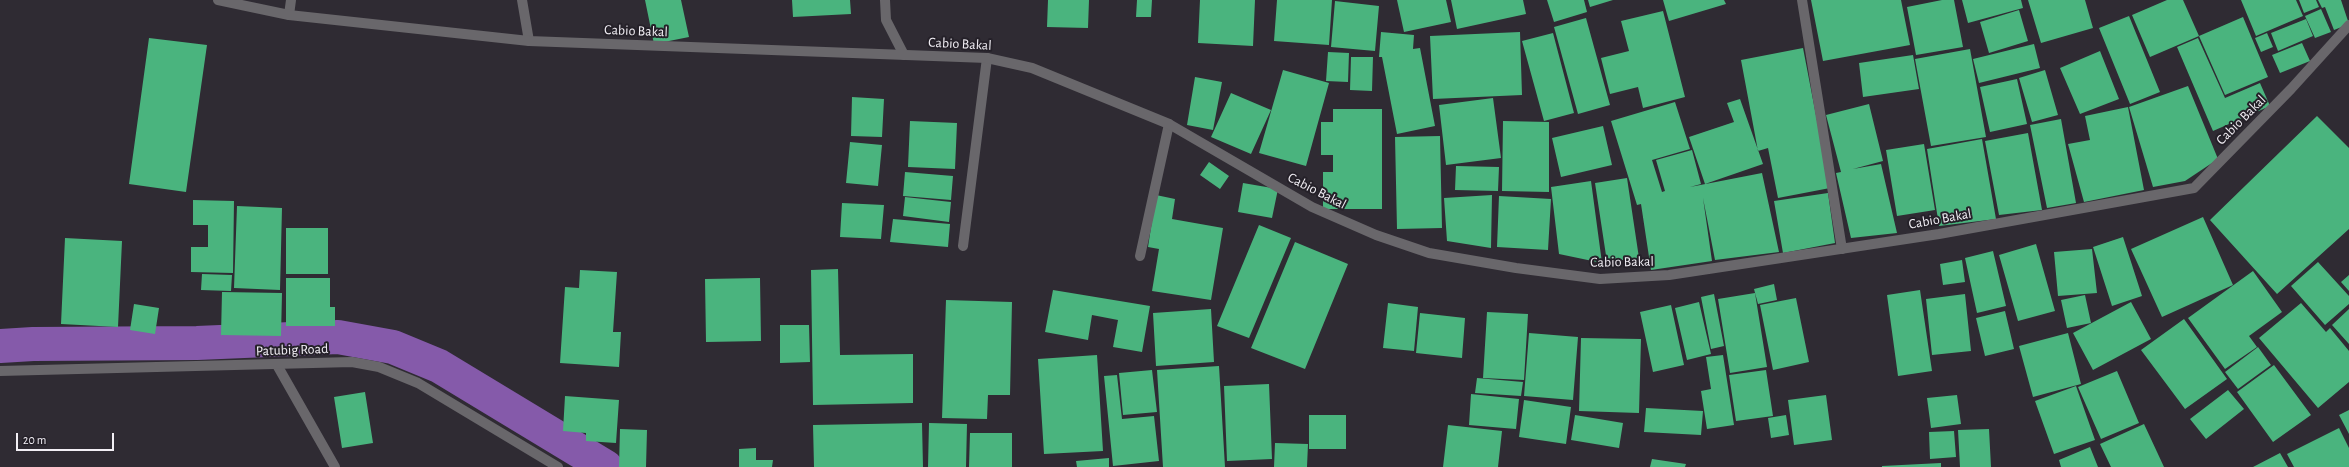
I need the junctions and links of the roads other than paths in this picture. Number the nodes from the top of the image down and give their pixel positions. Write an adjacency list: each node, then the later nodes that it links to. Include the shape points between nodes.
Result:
1 (218, 0): 6 (street, Cabio Bakal)
2 (291, 0): 6 (street)
3 (522, 0): 8 (street)
4 (885, 0): 9 (street, via 886,20)
5 (1802, 0): 13 (street)
6 (289, 15): 8 (street, Cabio Bakal)
7 (2349, 25): 13 (street, Cabio Bakal, via 2291,89 2194,188)
8 (529, 41): 9 (street, Cabio Bakal)
9 (904, 55): 10 (street, Cabio Bakal)
10 (987, 58): 11 (street, Cabio Bakal, via 1032,68); 12 (street)
11 (1169, 124): 13 (street, Cabio Bakal, via 1312,207 1429,253 1600,279 1669,275); 14 (street)
12 (963, 246)
13 (1842, 249)
14 (1140, 256)
15 (277, 365): 16 (street, Patubig Road); 17 (street); 18 (street, Patubig Road, via 352,362 379,367 418,382)
16 (0, 371)
17 (335, 467)
18 (558, 467)

